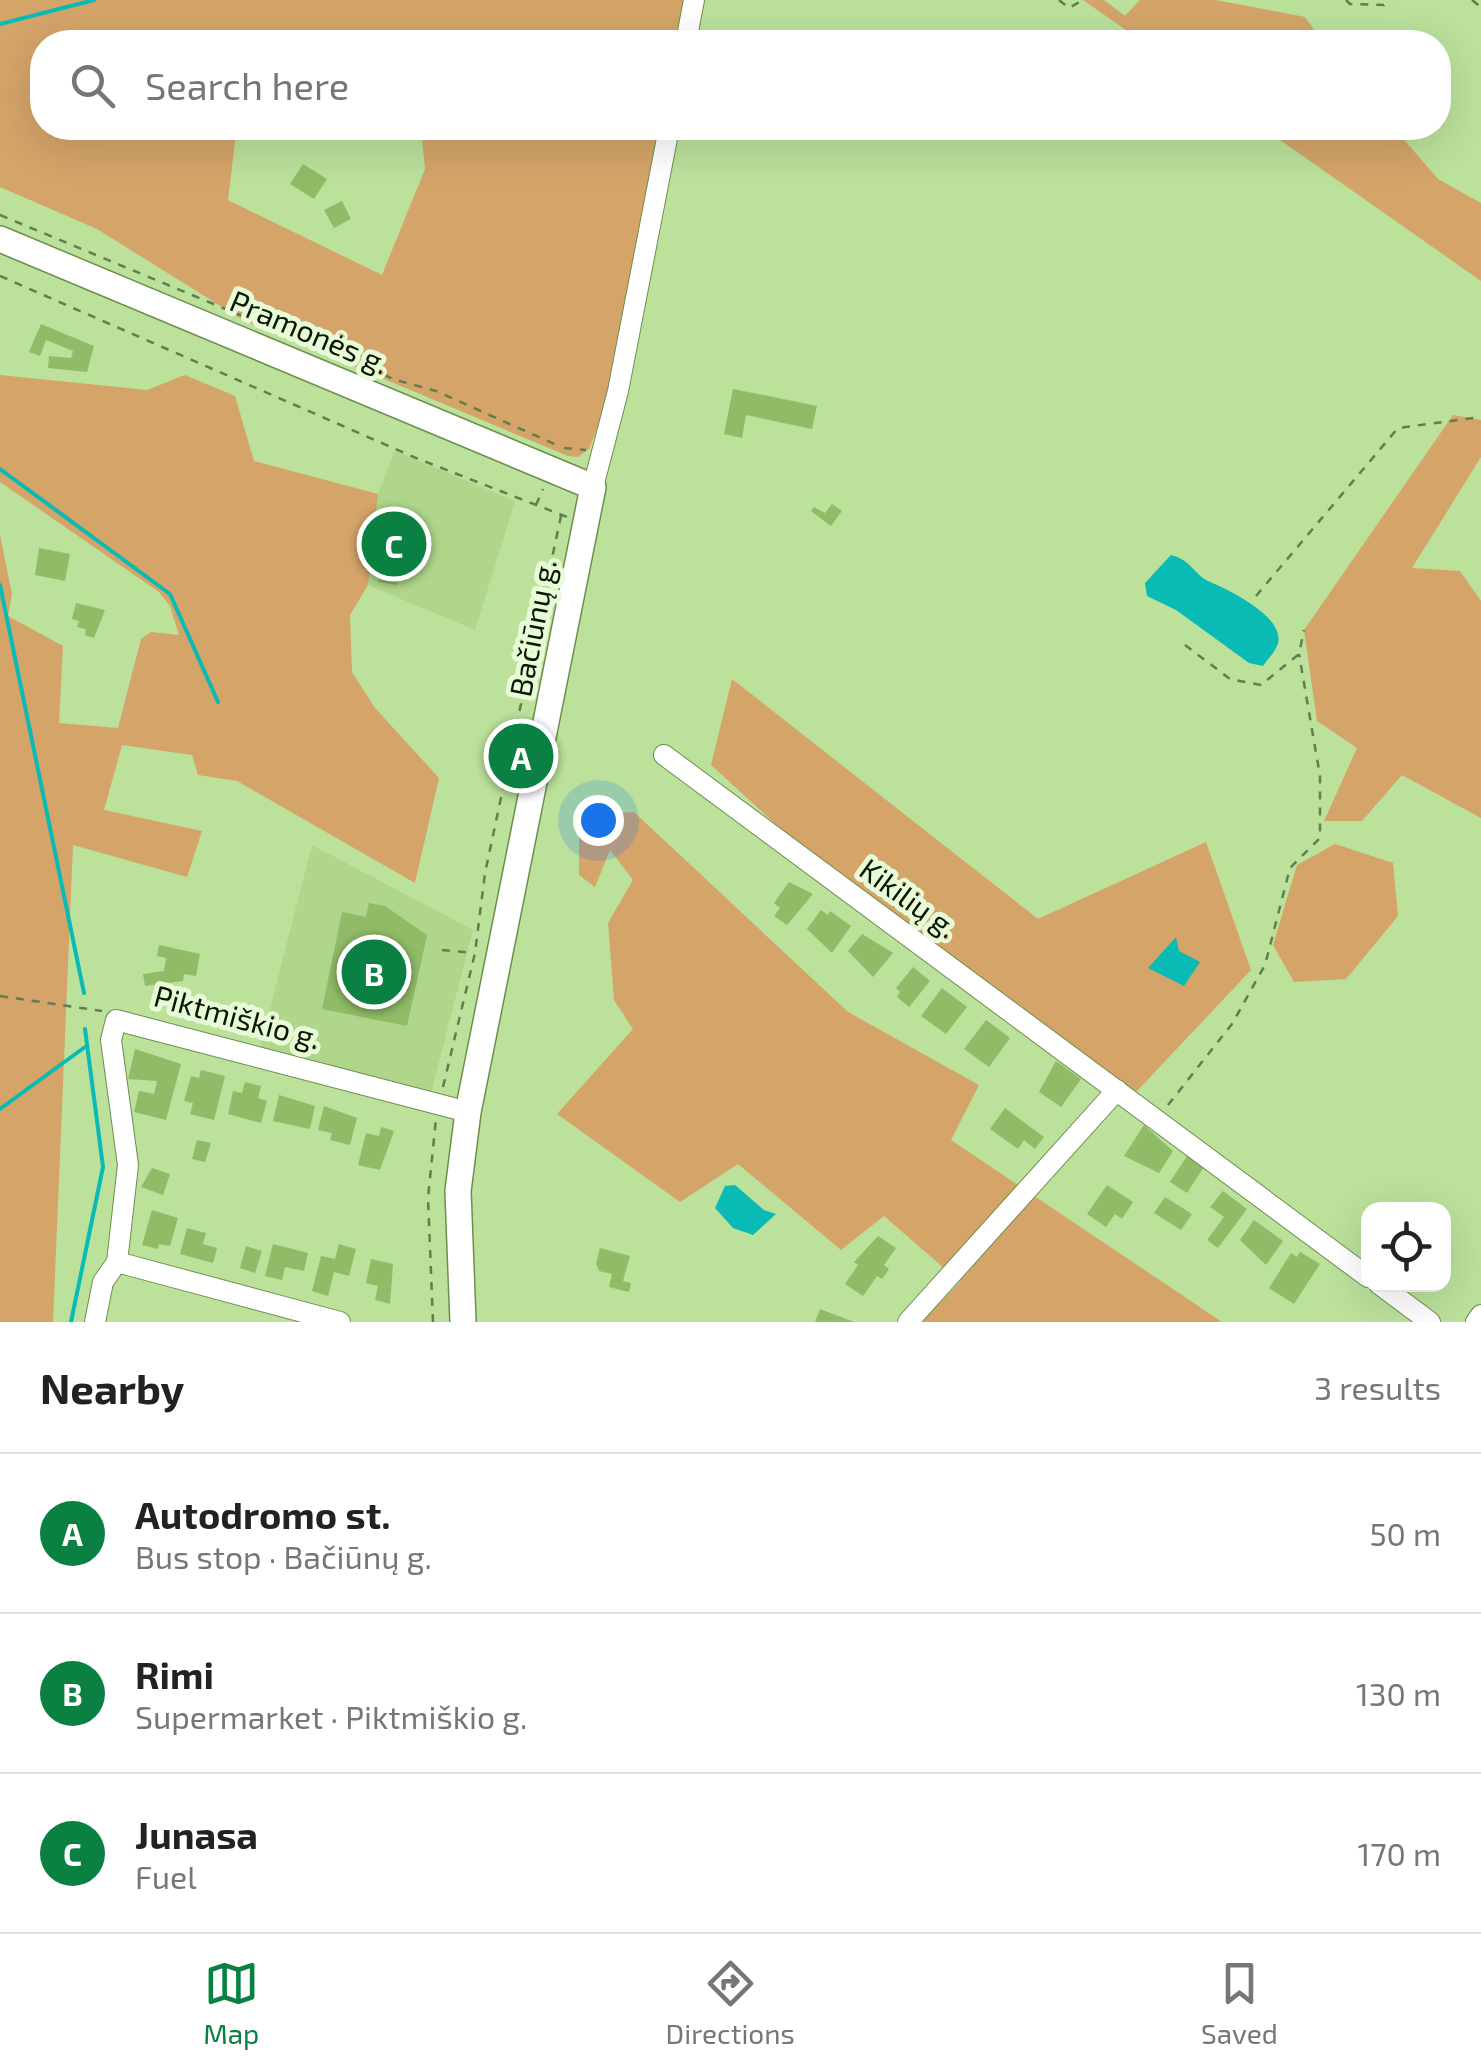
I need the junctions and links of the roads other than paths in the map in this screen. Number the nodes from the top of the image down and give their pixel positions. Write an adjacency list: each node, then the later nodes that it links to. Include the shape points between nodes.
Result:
1 (694, 0): 2 (street)
2 (688, 30)
3 (668, 140): 5 (street, Bačiūnų g.)
4 (0, 239): 5 (main road, Pramonės g.)
5 (593, 487): 8 (main road, Bačiūnų g.)
6 (664, 755): 7 (street, Kikilių g.)
7 (1117, 1090): 10 (street, Kikilių g.); 16 (street)
8 (468, 1112): 9 (street, Piktmiškio g., via 116,1020 111,1040 128,1165); 15 (main road, Bačiūnų g., via 458,1207)
9 (117, 1262): 13 (street, Piktmiškio g., via 103,1282); 14 (street)
10 (1361, 1271)
11 (1390, 1292): 17 (street)
12 (1481, 1315): 18 (street)
13 (95, 1322)
14 (340, 1322)
15 (463, 1322)
16 (908, 1322)
17 (1430, 1322)
18 (1476, 1322)

